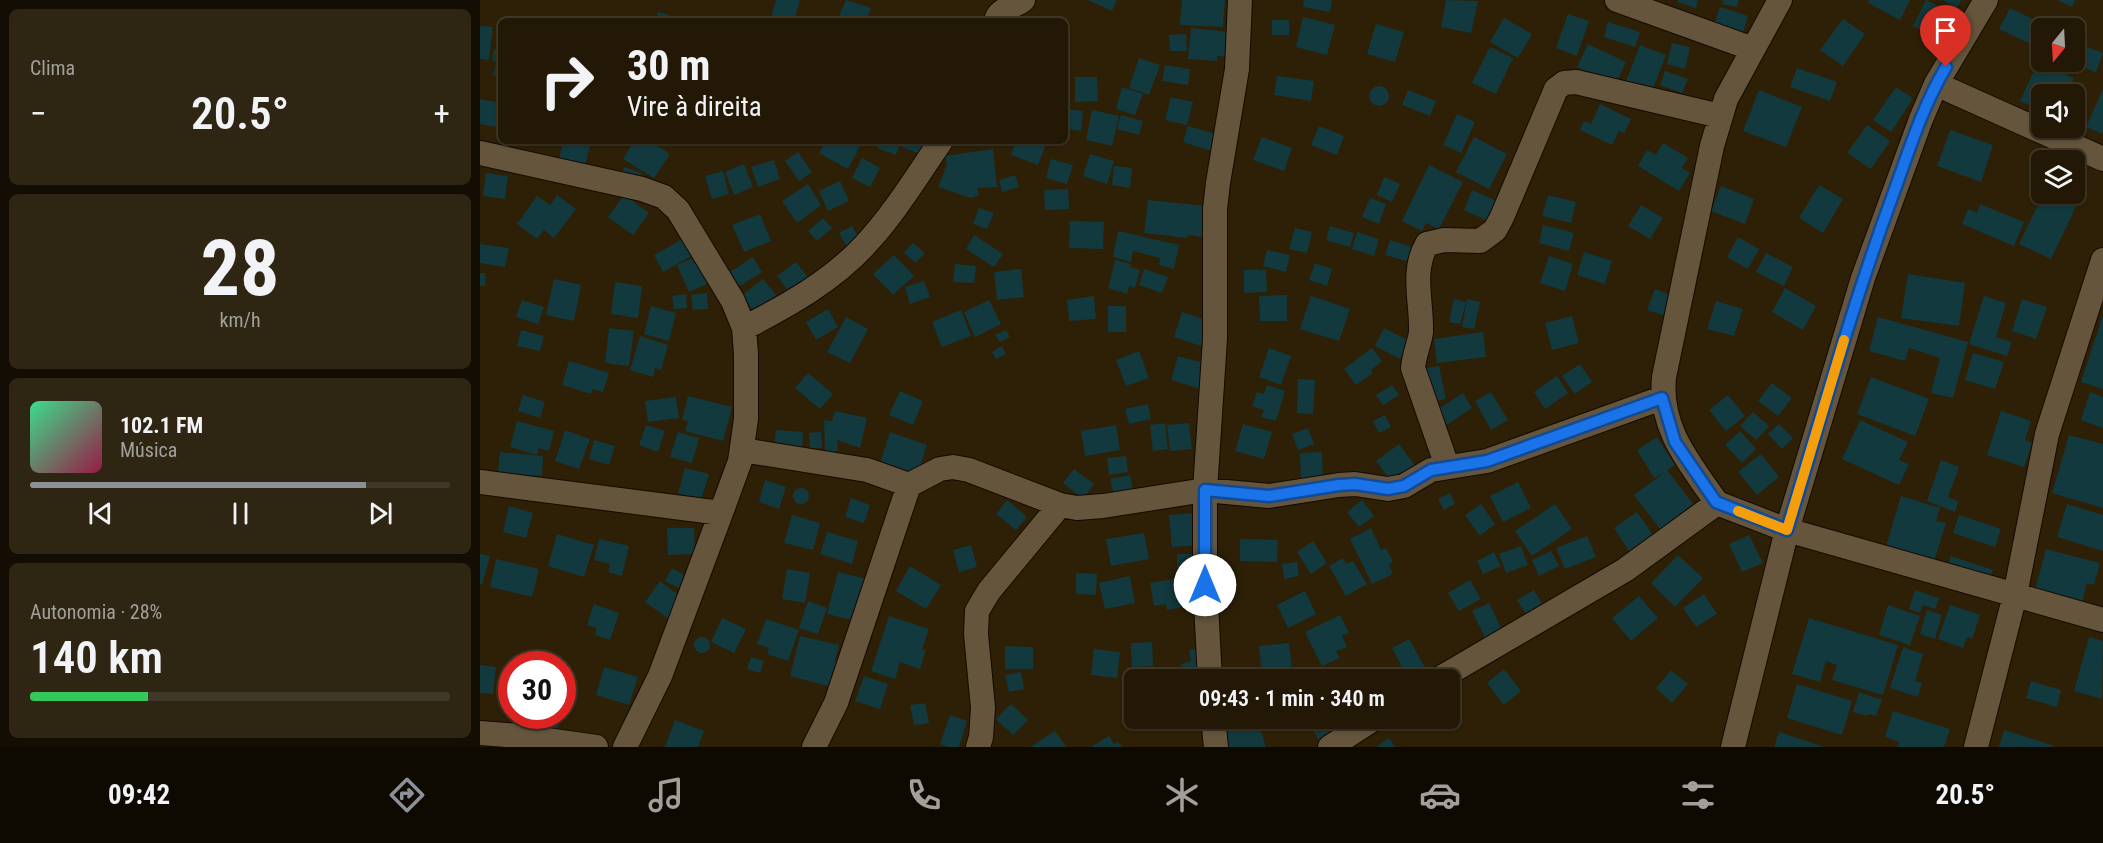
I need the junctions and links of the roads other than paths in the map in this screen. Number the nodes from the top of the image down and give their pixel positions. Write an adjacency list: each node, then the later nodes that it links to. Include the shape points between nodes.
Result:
1 (1023, 0): 6 (street, via 1003,10)
2 (1240, 0): 20 (street, via 1238,69 1215,209 1215,339)
3 (1617, 0): 7 (street)
4 (1780, 0): 7 (street)
5 (1986, 0): 8 (street)
6 (997, 18)
7 (1753, 49): 9 (street)
8 (1936, 84): 12 (street); 24 (street, via 1863,278)
9 (1720, 116): 15 (street); 17 (street, via 1576,82 1564,83 1556,89 1495,230 1480,241 1444,240 1427,244 1418,270 1421,335 1413,368)
10 (939, 144): 14 (street, via 864,247 839,270 776,312)
11 (480, 153): 14 (street, via 664,197 678,210 733,301)
12 (2103, 159)
13 (2103, 260): 25 (street, via 2047,434)
14 (744, 328): 16 (street, via 746,419)
15 (1662, 398): 17 (street, via 1487,461); 21 (street, via 1675,442)
16 (742, 450): 19 (street, via 867,470); 23 (street)
17 (1447, 466): 20 (street, via 1431,470 1404,486 1388,489 1355,484 1269,496)
18 (480, 482): 23 (street)
19 (909, 485): 22 (street, via 940,469 953,467); 34 (street, via 836,703)
20 (1205, 490): 22 (street, via 1103,506); 27 (street)
21 (1716, 502): 24 (street); 28 (street, via 1615,576)
22 (1060, 505): 35 (street, via 977,611 983,708)
23 (721, 513): 33 (street, via 663,668)
24 (1787, 530): 25 (street); 38 (street)
25 (2015, 595): 26 (street); 39 (street)
26 (2103, 620)
27 (1209, 669)
28 (1456, 669)
29 (1214, 729): 36 (street)
30 (1358, 729): 37 (street)
31 (480, 733): 32 (street)
32 (596, 747)
33 (625, 747)
34 (814, 747)
35 (978, 747)
36 (1216, 747)
37 (1330, 747)
38 (1733, 747)
39 (1976, 747)

